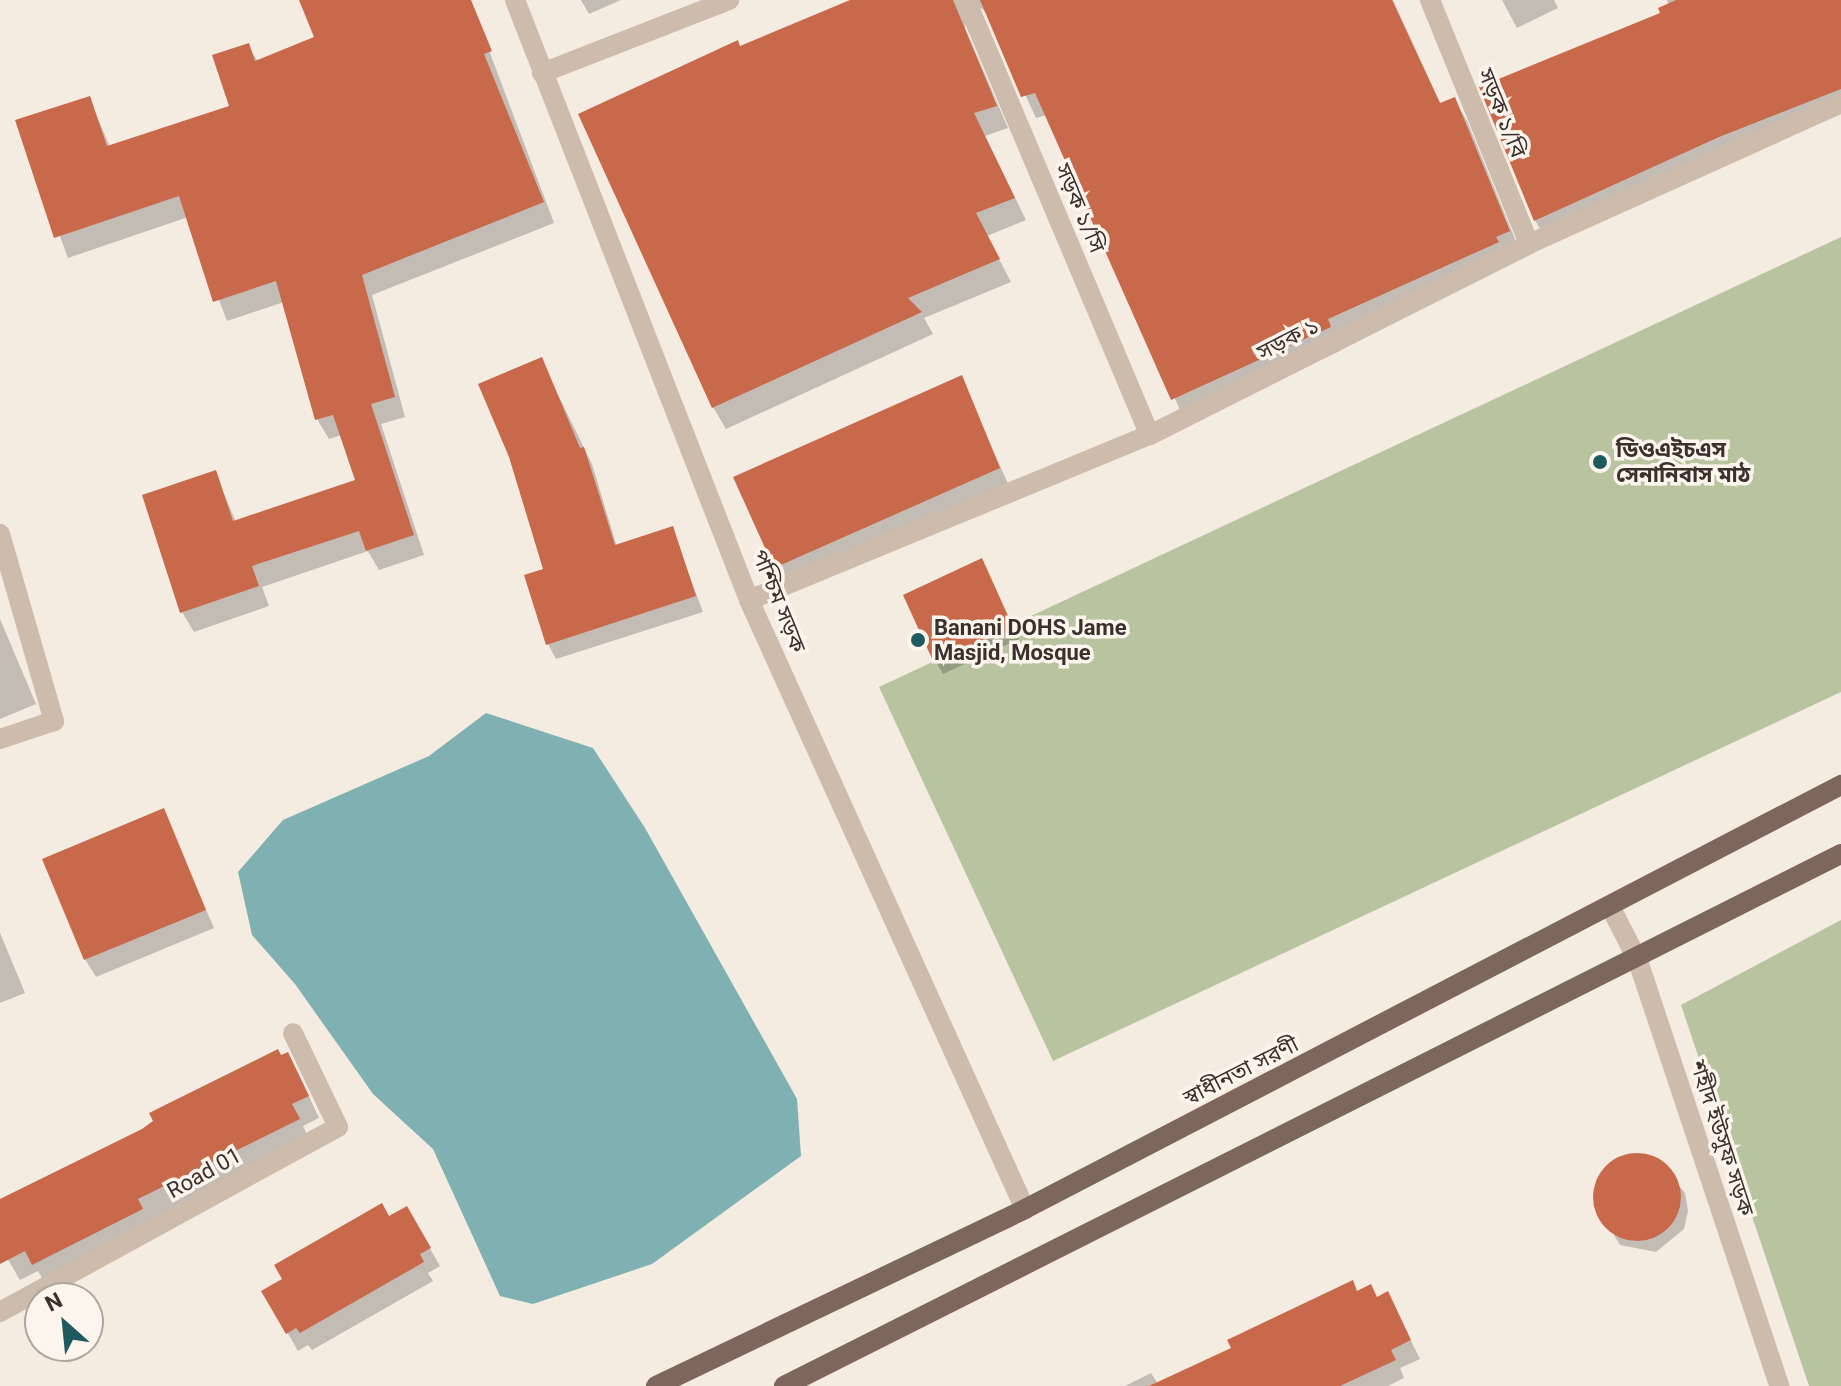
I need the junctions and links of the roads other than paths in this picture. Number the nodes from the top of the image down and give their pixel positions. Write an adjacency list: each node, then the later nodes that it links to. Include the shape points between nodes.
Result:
1 (515, 0): 5 (street, পশ্চিম সড়ক)
2 (729, 0): 5 (street)
3 (966, 0): 8 (street, সড়ক ১/সি)
4 (1430, 0): 7 (street, সড়ক ১/বি)
5 (542, 73): 10 (street, পশ্চিম সড়ক)
6 (1841, 103): 7 (street, সড়ক ১)
7 (1529, 244): 8 (street, সড়ক ১)
8 (1150, 435): 10 (street, সড়ক ১)
9 (0, 534): 11 (street, via 54,721)
10 (749, 600): 17 (street, পশ্চিম সড়ক)
11 (0, 739)
12 (1841, 785): 14 (main road, স্বাধীনতা সরণী)
13 (1841, 854): 15 (main road)
14 (1611, 908): 15 (street, শহীদ ইউসুফ সড়ক); 17 (main road, স্বাধীনতা সরণী)
15 (1638, 961): 20 (main road); 21 (street, শহীদ ইউসুফ সড়ক)
16 (293, 1033): 18 (street, Road 01, via 338,1127)
17 (1025, 1209): 19 (main road, স্বাধীনতা সরণী)
18 (0, 1312)
19 (656, 1386)
20 (784, 1386)
21 (1779, 1386)

